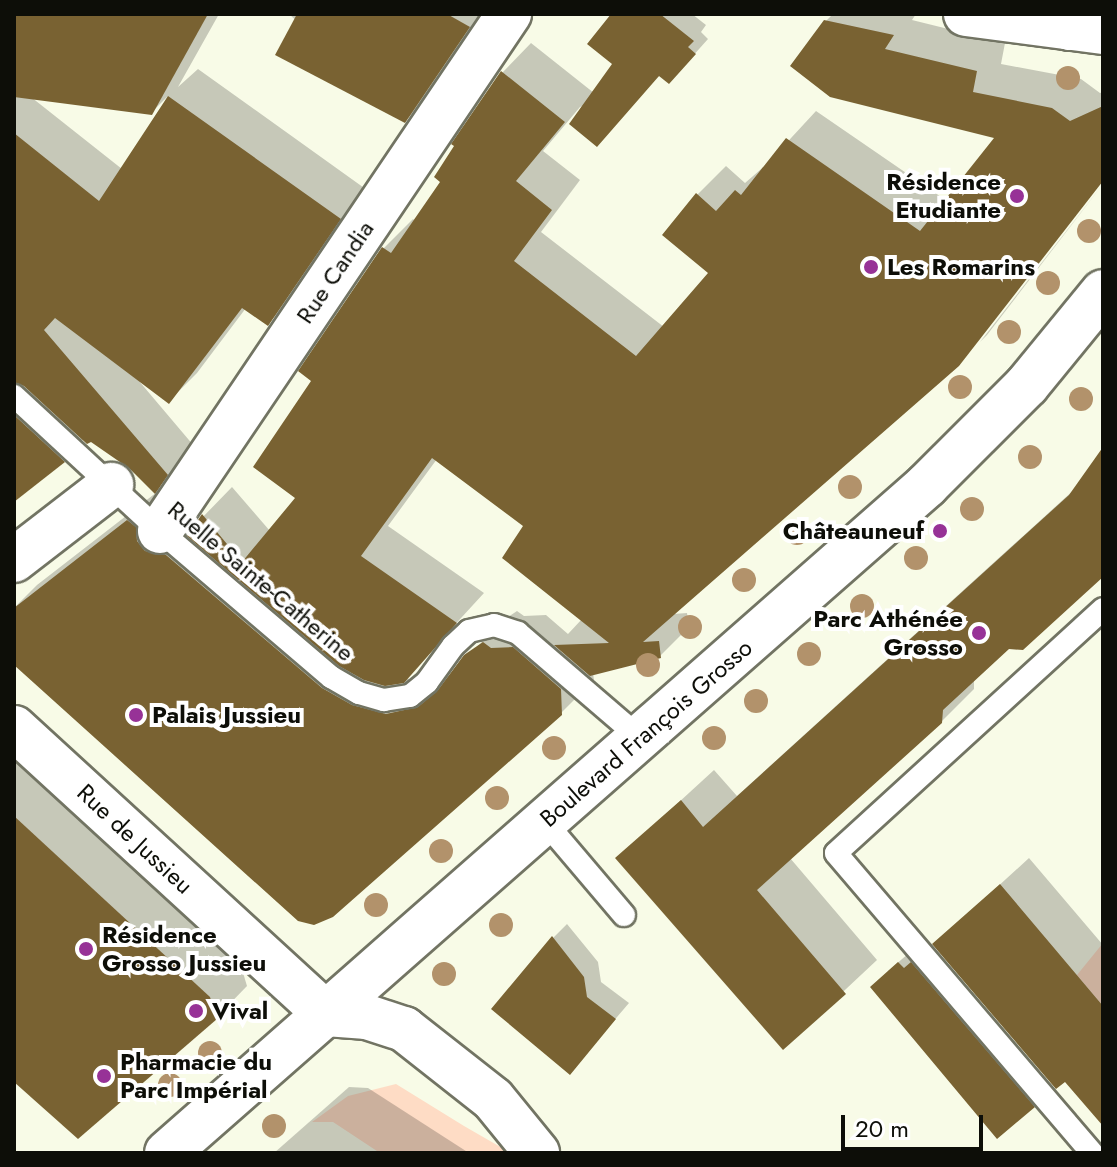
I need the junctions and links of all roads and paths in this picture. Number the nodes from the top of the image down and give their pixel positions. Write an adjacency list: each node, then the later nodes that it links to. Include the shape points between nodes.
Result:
1 (509, 14): 7 (street, Rue Candia)
2 (966, 14): 3 (street)
3 (1073, 25)
4 (1103, 292): 11 (street, Boulevard François Grosso, via 1027,385 938,474)
5 (14, 396): 6 (lane, Ruelle Sainte-Catherine)
6 (111, 485): 7 (lane, Ruelle Sainte-Catherine); 8 (street)
7 (160, 531): 11 (lane, Ruelle Sainte-Catherine, via 331,677 359,693 384,700 410,696 469,631 494,625 518,633)
8 (14, 560)
9 (1103, 609): 17 (lane, via 836,853)
10 (14, 728): 14 (street, Rue de Jussieu)
11 (640, 738): 12 (street, Boulevard François Grosso)
12 (545, 822): 13 (lane); 14 (street, Boulevard François Grosso)
13 (624, 915)
14 (326, 1014): 15 (street, Boulevard François Grosso); 16 (street, via 367,1017 404,1029 493,1099)
15 (167, 1153)
16 (537, 1153)
17 (1092, 1153)

